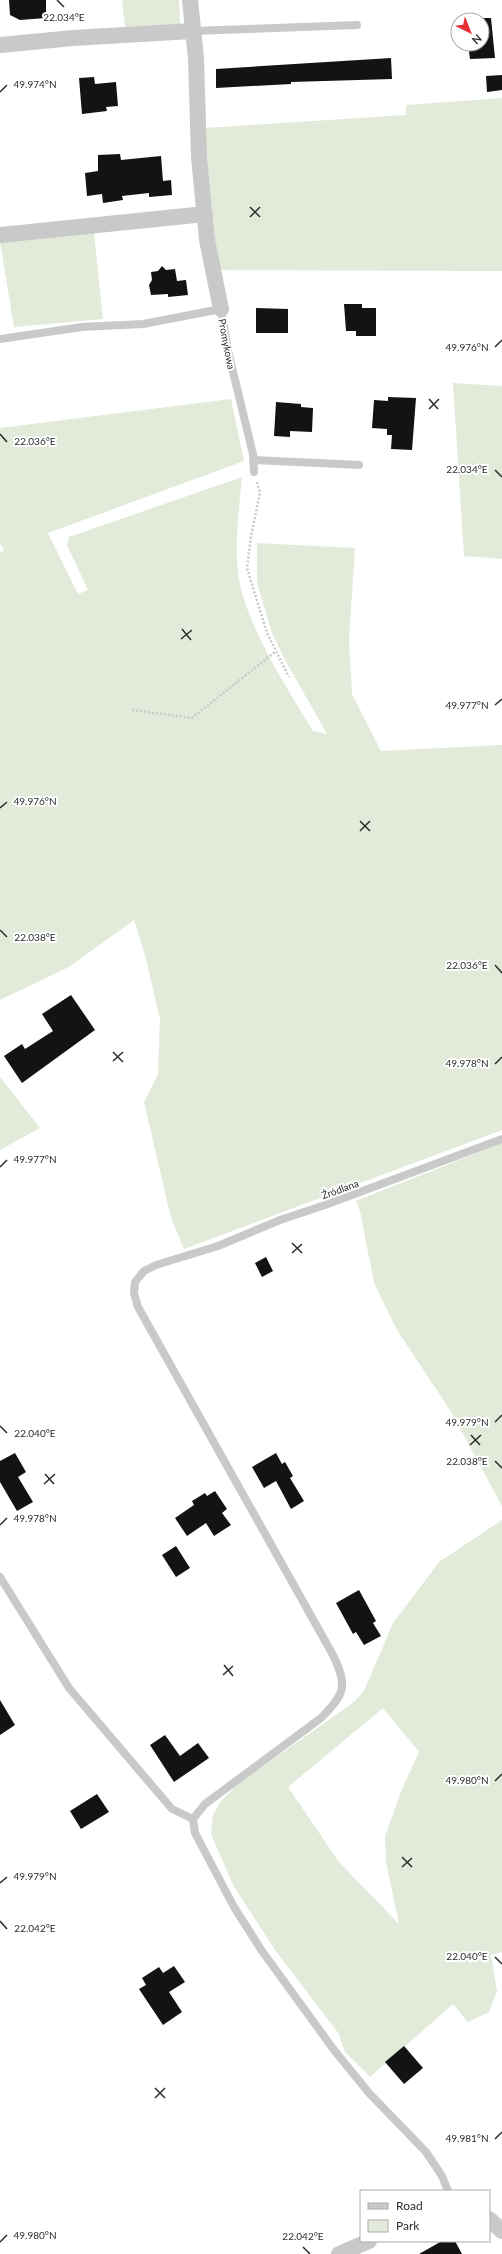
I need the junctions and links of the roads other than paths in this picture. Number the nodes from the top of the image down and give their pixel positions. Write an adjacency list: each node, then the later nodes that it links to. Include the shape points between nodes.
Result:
1 (190, 0): 3 (street, Promykowa)
2 (357, 24): 3 (lane)
3 (192, 31): 4 (street, via 73,38); 5 (street, Promykowa, via 196,58 199,156)
4 (0, 46)
5 (205, 214): 6 (street); 7 (street, Promykowa, via 207,240)
6 (0, 235)
7 (221, 309): 8 (lane, via 143,324 82,327); 9 (lane, Promykowa)
8 (0, 338)
9 (253, 460): 10 (lane); 11 (lane, Promykowa)
10 (359, 465)
11 (254, 472)
12 (502, 1139): 14 (lane, Źródlana, via 280,1220 218,1246 156,1265 144,1271 135,1282 134,1293 138,1307 333,1654 344,1686 337,1702 321,1718 210,1799)
13 (0, 1577): 14 (lane, via 69,1688 172,1809)
14 (193, 1819): 15 (lane, via 195,1833 234,1907 262,1950 334,2050 370,2093 426,2152 442,2176)
15 (448, 2190)
16 (490, 2219): 17 (street)
17 (502, 2231)
18 (367, 2242): 19 (street)
19 (339, 2254)

